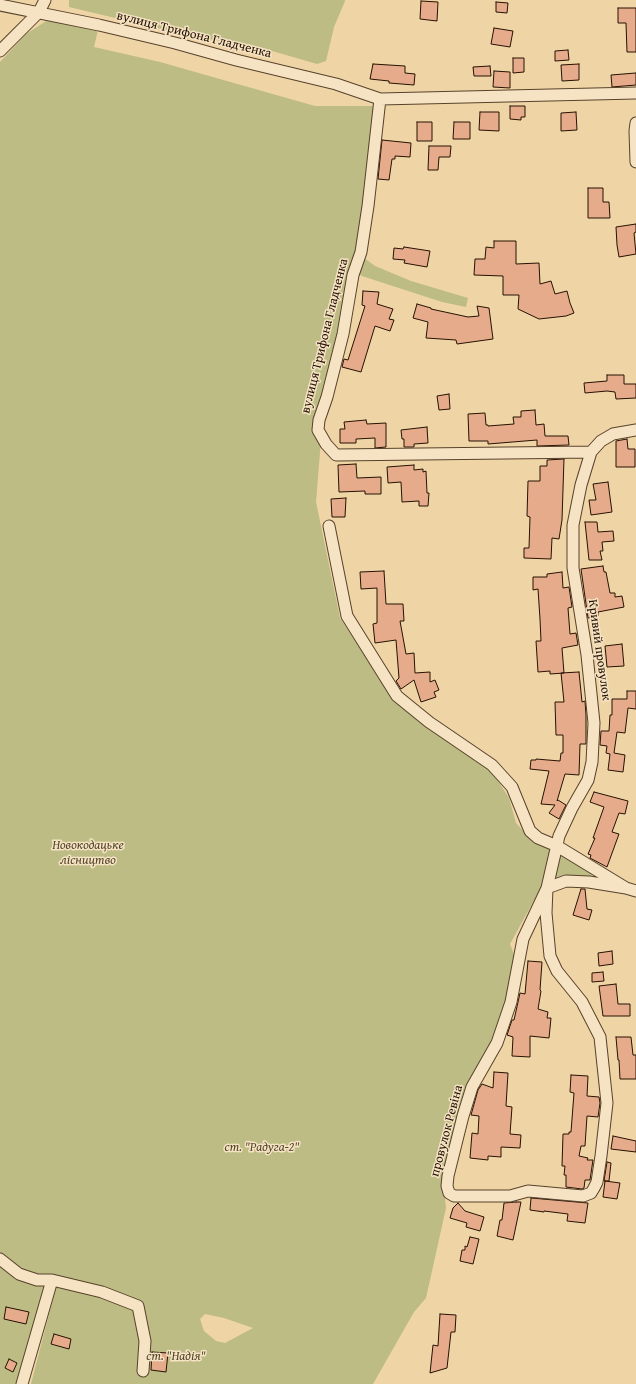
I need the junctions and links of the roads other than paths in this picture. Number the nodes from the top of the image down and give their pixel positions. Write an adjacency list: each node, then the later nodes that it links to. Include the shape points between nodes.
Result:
1 (44, 0): 3 (street)
2 (0, 5): 3 (street, вулиця Трифона Гладченка)
3 (39, 12): 4 (street); 6 (street, вулиця Трифона Гладченка, via 336,84)
4 (0, 51)
5 (636, 93): 6 (street, вулиця Трифона Гладченка)
6 (380, 99): 10 (street, вулиця Трифона Гладченка, via 360,252 353,275 343,334 319,420 318,430 326,444 336,455)
7 (636, 123): 8 (street)
8 (636, 162)
9 (636, 430): 10 (street, Кривий провулок, via 613,434 601,441)
10 (591, 452): 12 (street, Кривий провулок, via 573,526 573,568 587,655 594,748 588,780 568,815)
11 (329, 526): 12 (street, via 347,616 397,696 429,722 492,765 512,787 530,831 538,838)
12 (556, 846): 13 (street, провулок Ревіна); 14 (street)
13 (547, 888): 13 (street, провулок Ревіна, via 523,940 511,1002 497,1043 472,1087 463,1116 448,1176 449,1193 454,1196 510,1196 528,1191 583,1196 591,1193 597,1182 607,1103 600,1037 582,1002 557,971 550,956 546,913); 14 (street, via 566,881 589,882)
14 (631, 890)
15 (0, 1259): 16 (street, via 19,1274 37,1280)
16 (52, 1280): 17 (street, via 102,1292 138,1306 145,1341); 18 (street)
17 (143, 1371)
18 (22, 1384)

